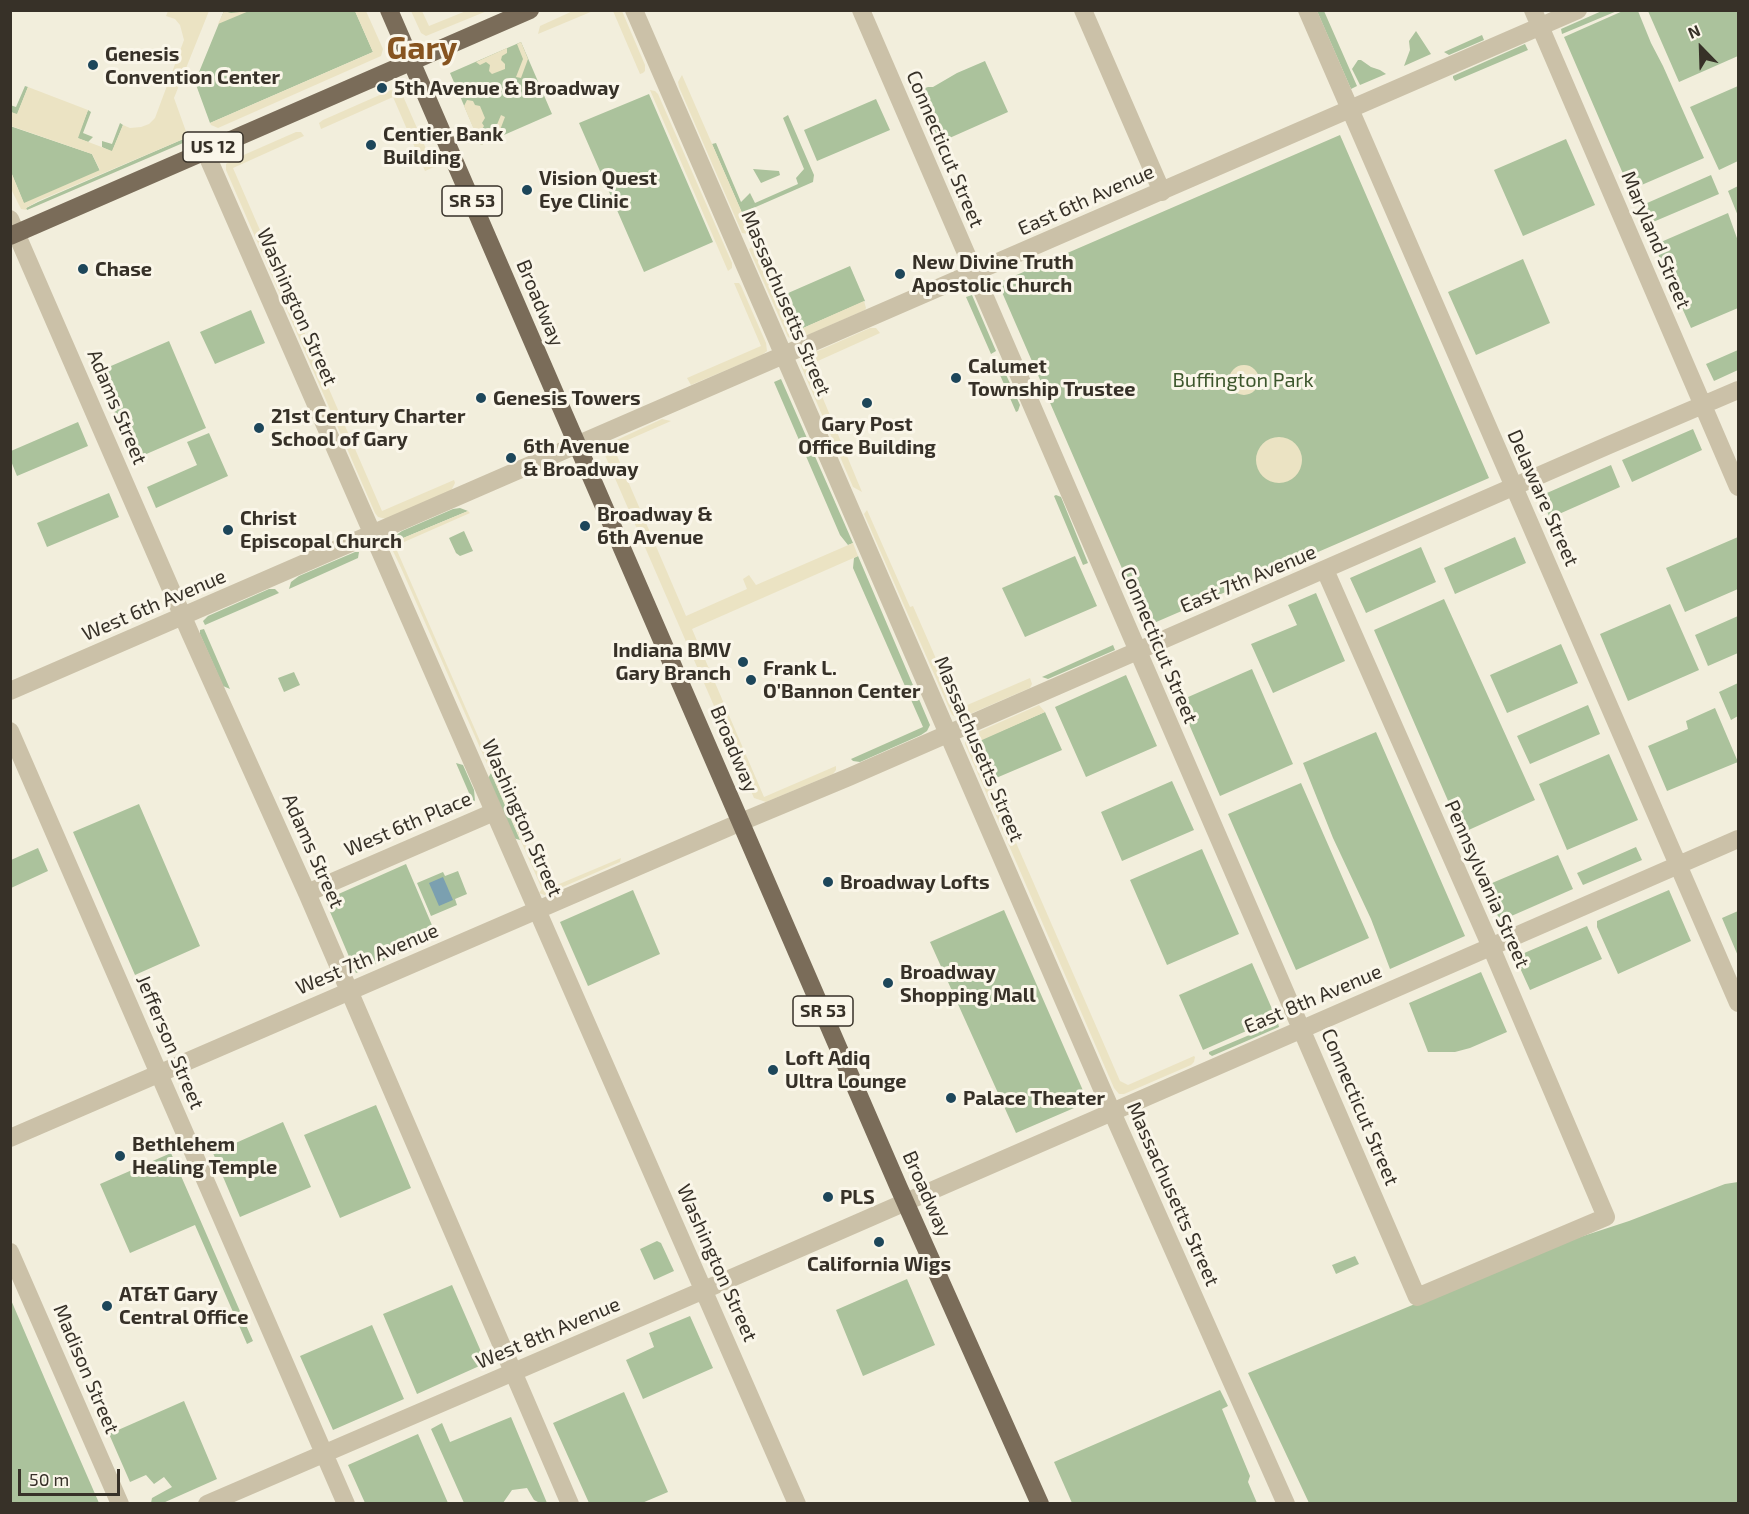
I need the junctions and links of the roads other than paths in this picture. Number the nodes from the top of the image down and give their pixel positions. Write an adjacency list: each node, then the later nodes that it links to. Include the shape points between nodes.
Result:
1 (389, 10): 9 (main road, Broadway / SR 53)
2 (530, 10): 9 (main road, US 12)
3 (634, 10): 15 (street, Massachusetts Street)
4 (861, 10): 14 (street, Connecticut Street)
5 (1083, 10): 12 (street)
6 (1306, 10): 10 (street, Delaware Street)
7 (1578, 10): 8 (street, East 6th Avenue)
8 (1537, 19): 10 (street, East 6th Avenue); 17 (street, Maryland Street)
9 (411, 62): 11 (main road, US 12); 18 (main road, Broadway / SR 53)
10 (1349, 110): 12 (street, East 6th Avenue); 19 (street, Delaware Street)
11 (205, 151): 13 (main road, US 12); 21 (street, Washington Street)
12 (1162, 192): 14 (street, East 6th Avenue)
13 (12, 230): 23 (street, Adams Street)
14 (974, 274): 15 (street, East 6th Avenue); 24 (street, Connecticut Street)
15 (784, 356): 18 (street, East 6th Avenue); 27 (street, Massachusetts Street)
16 (1738, 390): 17 (street, East 7th Avenue)
17 (1703, 405): 19 (street, East 7th Avenue); 20 (street, Maryland Street)
18 (578, 444): 21 (street, West 6th Avenue); 29 (main road, Broadway / SR 53)
19 (1514, 487): 22 (street, East 7th Avenue); 31 (street, Delaware Street)
20 (1738, 487)
21 (373, 535): 23 (street, West 6th Avenue); 28 (street, Washington Street)
22 (1325, 570): 24 (street, East 7th Avenue); 34 (street, Pennsylvania Street)
23 (183, 616): 25 (street, West 6th Avenue); 32 (street, Adams Street)
24 (1137, 652): 27 (street, East 7th Avenue); 37 (street, Connecticut Street)
25 (10, 691)
26 (10, 731): 38 (street, Jefferson Street)
27 (948, 734): 29 (street, East 7th Avenue); 39 (street, Massachusetts Street)
28 (494, 812): 32 (street, West 6th Place); 33 (street, Washington Street)
29 (741, 822): 33 (street, West 7th Avenue); 41 (main road, Broadway / SR 53)
30 (1738, 839): 31 (street, East 8th Avenue)
31 (1678, 865): 34 (street, East 8th Avenue); 36 (street, Delaware Street)
32 (307, 892): 35 (street, Adams Street)
33 (537, 910): 35 (street, West 7th Avenue); 43 (street, Washington Street)
34 (1491, 947): 37 (street, East 8th Avenue); 44 (street, Pennsylvania Street, via 1606,1218)
35 (350, 991): 38 (street, West 7th Avenue); 45 (street, Adams Street)
36 (1738, 1004)
37 (1301, 1029): 39 (street, East 8th Avenue); 44 (street, Connecticut Street)
38 (160, 1074): 40 (street, West 7th Avenue); 46 (street, Jefferson Street)
39 (1112, 1112): 41 (street, East 8th Avenue); 53 (street, Massachusetts Street)
40 (10, 1138)
41 (905, 1201): 43 (street, West 8th Avenue); 52 (main road, Broadway / SR 53)
42 (10, 1252): 47 (street, Madison Street)
43 (704, 1290): 45 (street, West 8th Avenue); 51 (street, Washington Street)
44 (1417, 1297)
45 (514, 1372): 46 (street, West 8th Avenue); 50 (street, Adams Street)
46 (325, 1453): 48 (street, West 8th Avenue); 49 (street, Jefferson Street)
47 (120, 1503)
48 (207, 1503)
49 (346, 1503)
50 (570, 1503)
51 (798, 1503)
52 (1040, 1503)
53 (1286, 1503)

